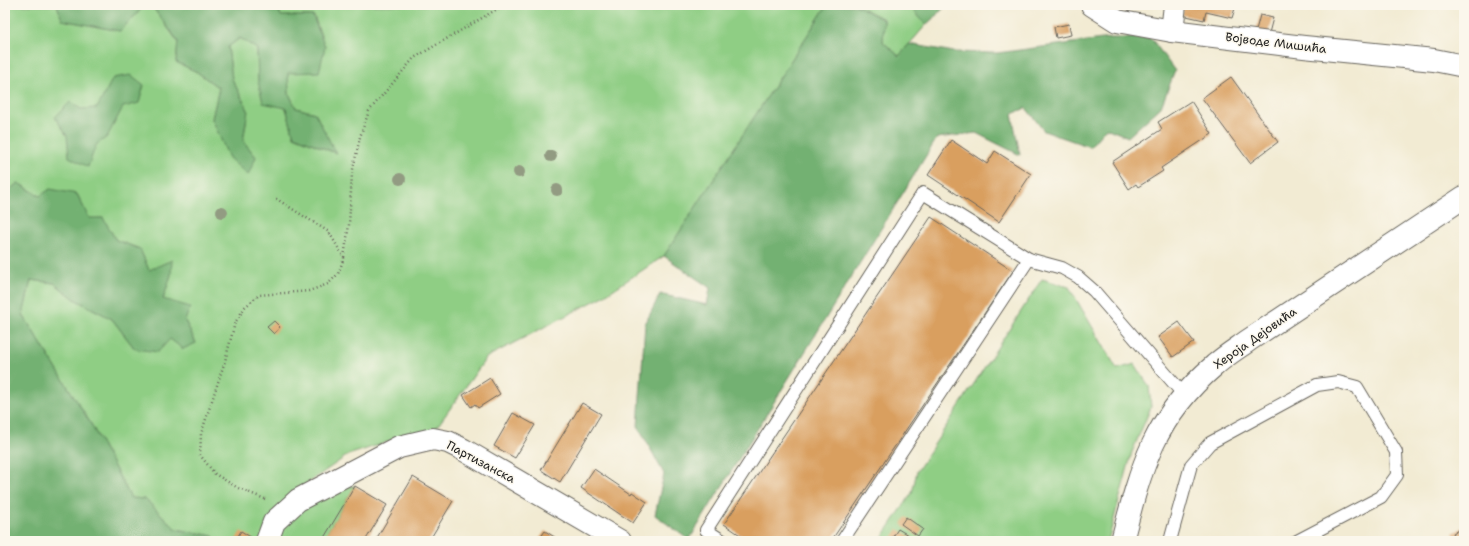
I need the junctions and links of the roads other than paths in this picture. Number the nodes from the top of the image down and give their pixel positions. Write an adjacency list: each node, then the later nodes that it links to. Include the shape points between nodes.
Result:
1 (1092, 5): 3 (street, Војводе Мишића, via 1118,21)
2 (1175, 5): 3 (street)
3 (1172, 30): 4 (street, Војводе Мишића, via 1434,60)
4 (1464, 66)
5 (1464, 197): 7 (street, Хероја Дејовића, via 1221,360)
6 (1029, 259): 7 (lane, via 1062,268 1078,277 1094,291); 10 (lane, via 923,193 706,530); 11 (lane)
7 (1184, 395): 12 (street, Хероја Дејовића, via 1159,428 1146,458)
8 (267, 541): 9 (street, Партизанска, via 274,522 298,500 399,447 433,439 448,442 464,450)
9 (620, 541)
10 (723, 541)
11 (842, 541)
12 (1122, 541)
13 (1170, 541): 14 (lane, via 1191,466 1210,443 1317,385 1338,382 1357,387 1396,452 1397,475 1381,498)
14 (1297, 541)

